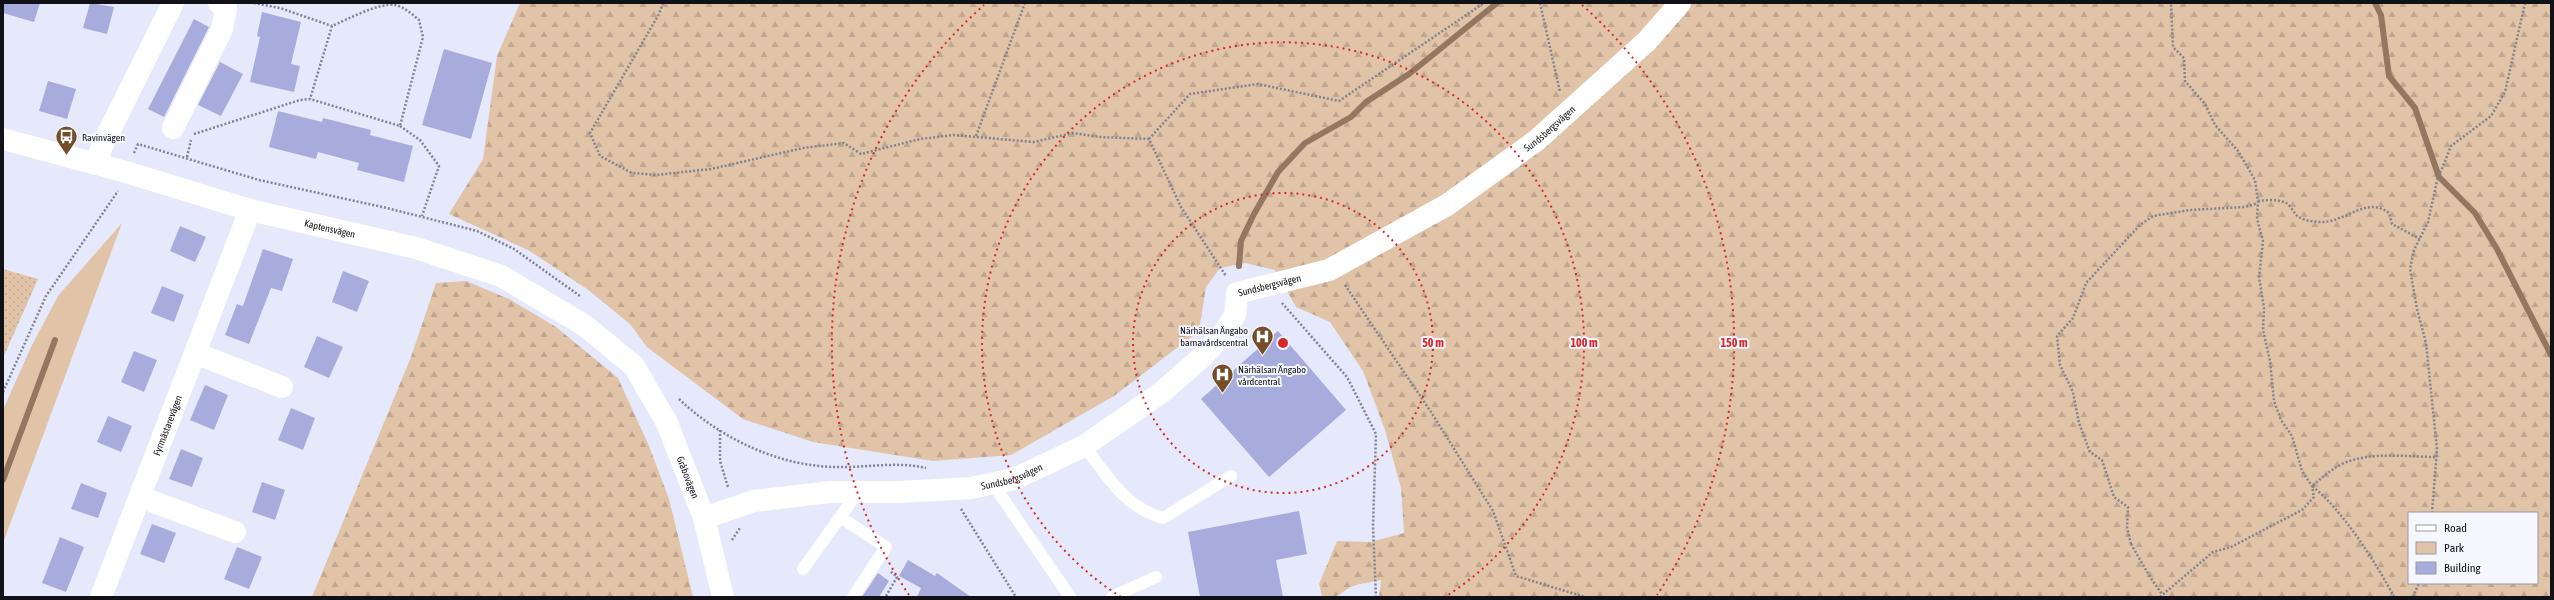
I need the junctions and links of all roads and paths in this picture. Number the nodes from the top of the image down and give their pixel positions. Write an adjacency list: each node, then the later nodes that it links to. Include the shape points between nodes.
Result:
1 (219, 3): 15 (street, via 226,8 222,29)
2 (254, 3): 11 (path, via 280,8)
3 (663, 3): 16 (path, via 590,133 600,156 632,173 656,175 711,168 803,148 844,143 861,154 920,139 952,135)
4 (1026, 3): 16 (path)
5 (1484, 3): 18 (path, via 1338,101 1258,84 1190,94)
6 (1540, 3): 13 (path, via 1552,66)
7 (1680, 3): 13 (street, Sundsbergsvägen, via 1647,42)
8 (2171, 3): 23 (path, via 2173,47 2184,58 2185,81 2205,104 2216,125 2238,151 2255,180)
9 (2525, 3): 26 (path, via 2505,92 2491,116 2451,146 2437,181 2428,222)
10 (169, 4): 21 (street, via 102,146)
11 (332, 26): 12 (path); 14 (path, via 377,8 394,5 405,9 419,20 423,37)
12 (310, 99): 14 (path); 20 (path, via 192,134)
13 (1566, 113): 28 (street, Sundsbergsvägen, via 1537,140 1447,205)
14 (400, 126): 25 (path, via 420,140 440,166)
15 (173, 128)
16 (976, 136): 18 (path, via 1034,142 1073,133)
17 (3, 139): 21 (street, Kaptensvägen)
18 (1149, 139): 27 (path, via 1181,207)
19 (138, 144): 22 (path)
20 (188, 157)
21 (96, 164): 22 (street, Kaptensvägen)
22 (126, 172): 24 (street, Kaptensvägen); 33 (path, via 109,207 46,296)
23 (2258, 202): 26 (path, via 2273,200 2286,203 2297,216 2309,221 2337,220 2366,206 2375,206 2389,213 2392,224); 38 (path, via 2257,219 2263,242 2259,277 2264,308 2263,330 2270,361 2274,401 2280,420 2292,436 2302,471); 45 (path, via 2245,207 2190,210 2153,216 2140,225 2086,283 2073,318 2057,336 2060,365 2073,392 2079,422 2090,452 2102,460 2114,497 2128,507 2126,528)
24 (250, 210): 30 (street, Fyrmästarevägen); 31 (street, Kaptensvägen, via 416,248 501,276 584,325)
25 (422, 216)
26 (2420, 239): 35 (path, via 2414,250 2410,269 2426,343)
27 (1215, 258)
28 (1329, 270): 34 (street, Sundsbergsvägen, via 1237,293 1235,315 1223,334 1202,357 1162,392); 59 (path, via 1345,284 1369,317 1493,511 1516,576)
29 (1278, 300): 58 (path, via 1347,377 1376,434 1373,526)
30 (195, 353): 32 (street); 40 (street, Fyrmästarevägen)
31 (634, 366): 43 (street, Gråbovägen, via 668,422)
32 (282, 387)
33 (3, 392)
34 (1084, 446): 36 (lane, via 1125,498 1145,513 1163,518); 37 (street, Sundsbergsvägen, via 1014,479)
35 (2437, 457): 38 (path, via 2384,456 2343,464 2326,473); 41 (path)
36 (1231, 476)
37 (993, 484): 39 (street, Sundsbergsvägen, via 900,492); 56 (lane)
38 (2312, 486): 51 (path, via 2314,498 2302,510 2231,547 2213,552); 61 (path, via 2320,491 2355,534 2381,570)
39 (858, 492): 42 (lane); 43 (street, Sundsbergsvägen, via 830,492 754,501)
40 (140, 497): 44 (street); 53 (street, Fyrmästarevägen)
41 (2432, 512)
42 (840, 517): 47 (lane, via 886,547); 48 (lane)
43 (704, 518): 54 (street, Gråbovägen)
44 (235, 532)
45 (2130, 541): 46 (path); 51 (path)
46 (2132, 544)
47 (878, 560): 52 (path, via 897,577); 55 (lane)
48 (804, 569)
49 (1156, 577): 57 (lane)
50 (2419, 584): 62 (path)
51 (2162, 594): 60 (path)
52 (886, 596)
53 (101, 597)
54 (723, 597)
55 (853, 597)
56 (1070, 597)
57 (1112, 597)
58 (1376, 597)
59 (1585, 597)
60 (2160, 597)
61 (2394, 597)
62 (2413, 597)

